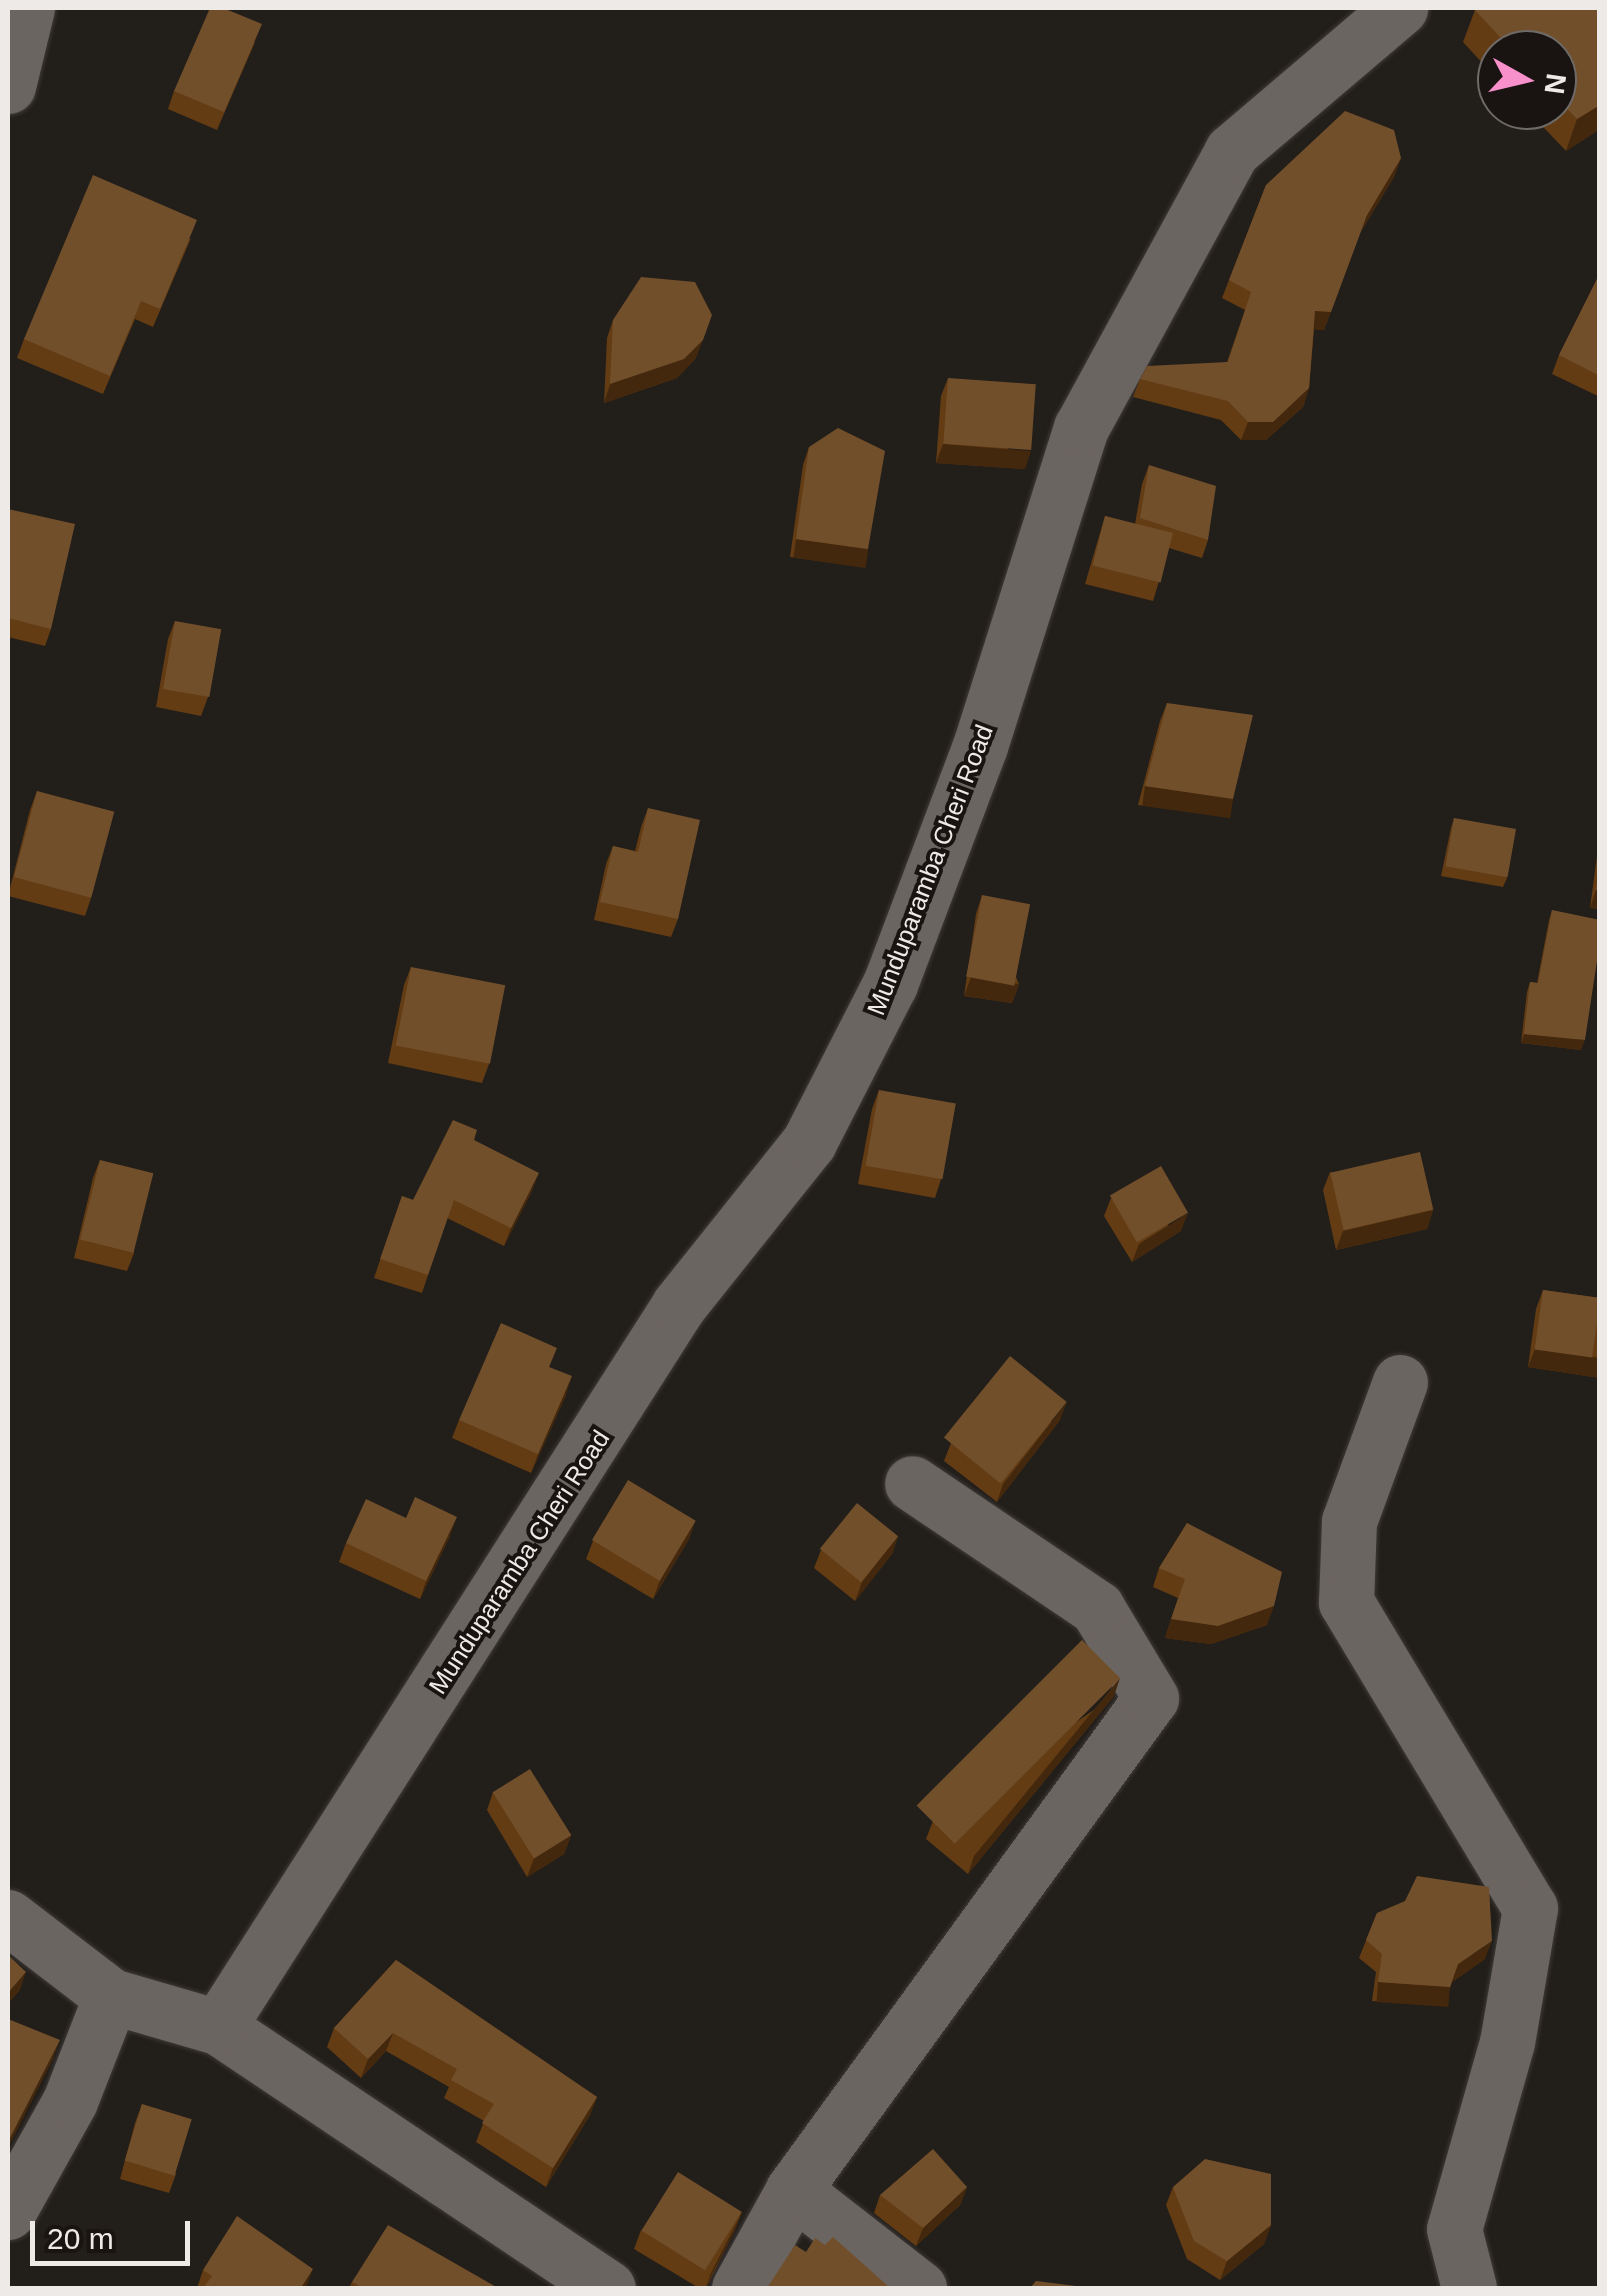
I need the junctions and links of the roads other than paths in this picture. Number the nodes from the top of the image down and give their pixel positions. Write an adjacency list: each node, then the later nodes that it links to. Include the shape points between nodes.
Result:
1 (27, 8): 3 (street)
2 (1400, 8): 8 (street, Munduparamba Cheri Road, via 1232,151 1080,428 952,820 890,984 810,1142 679,1305)
3 (8, 86)
4 (1400, 1382): 14 (street, via 1349,1521 1346,1602 1530,1908 1507,2042 1454,2229)
5 (912, 1483): 9 (street, via 1097,1608 1152,1698)
6 (8, 1917): 7 (street)
7 (111, 1996): 8 (street); 10 (street, via 70,2100)
8 (218, 2027): 11 (street)
9 (793, 2190): 12 (street); 13 (street)
10 (8, 2212)
11 (608, 2288)
12 (739, 2288)
13 (919, 2288)
14 (1469, 2288)

